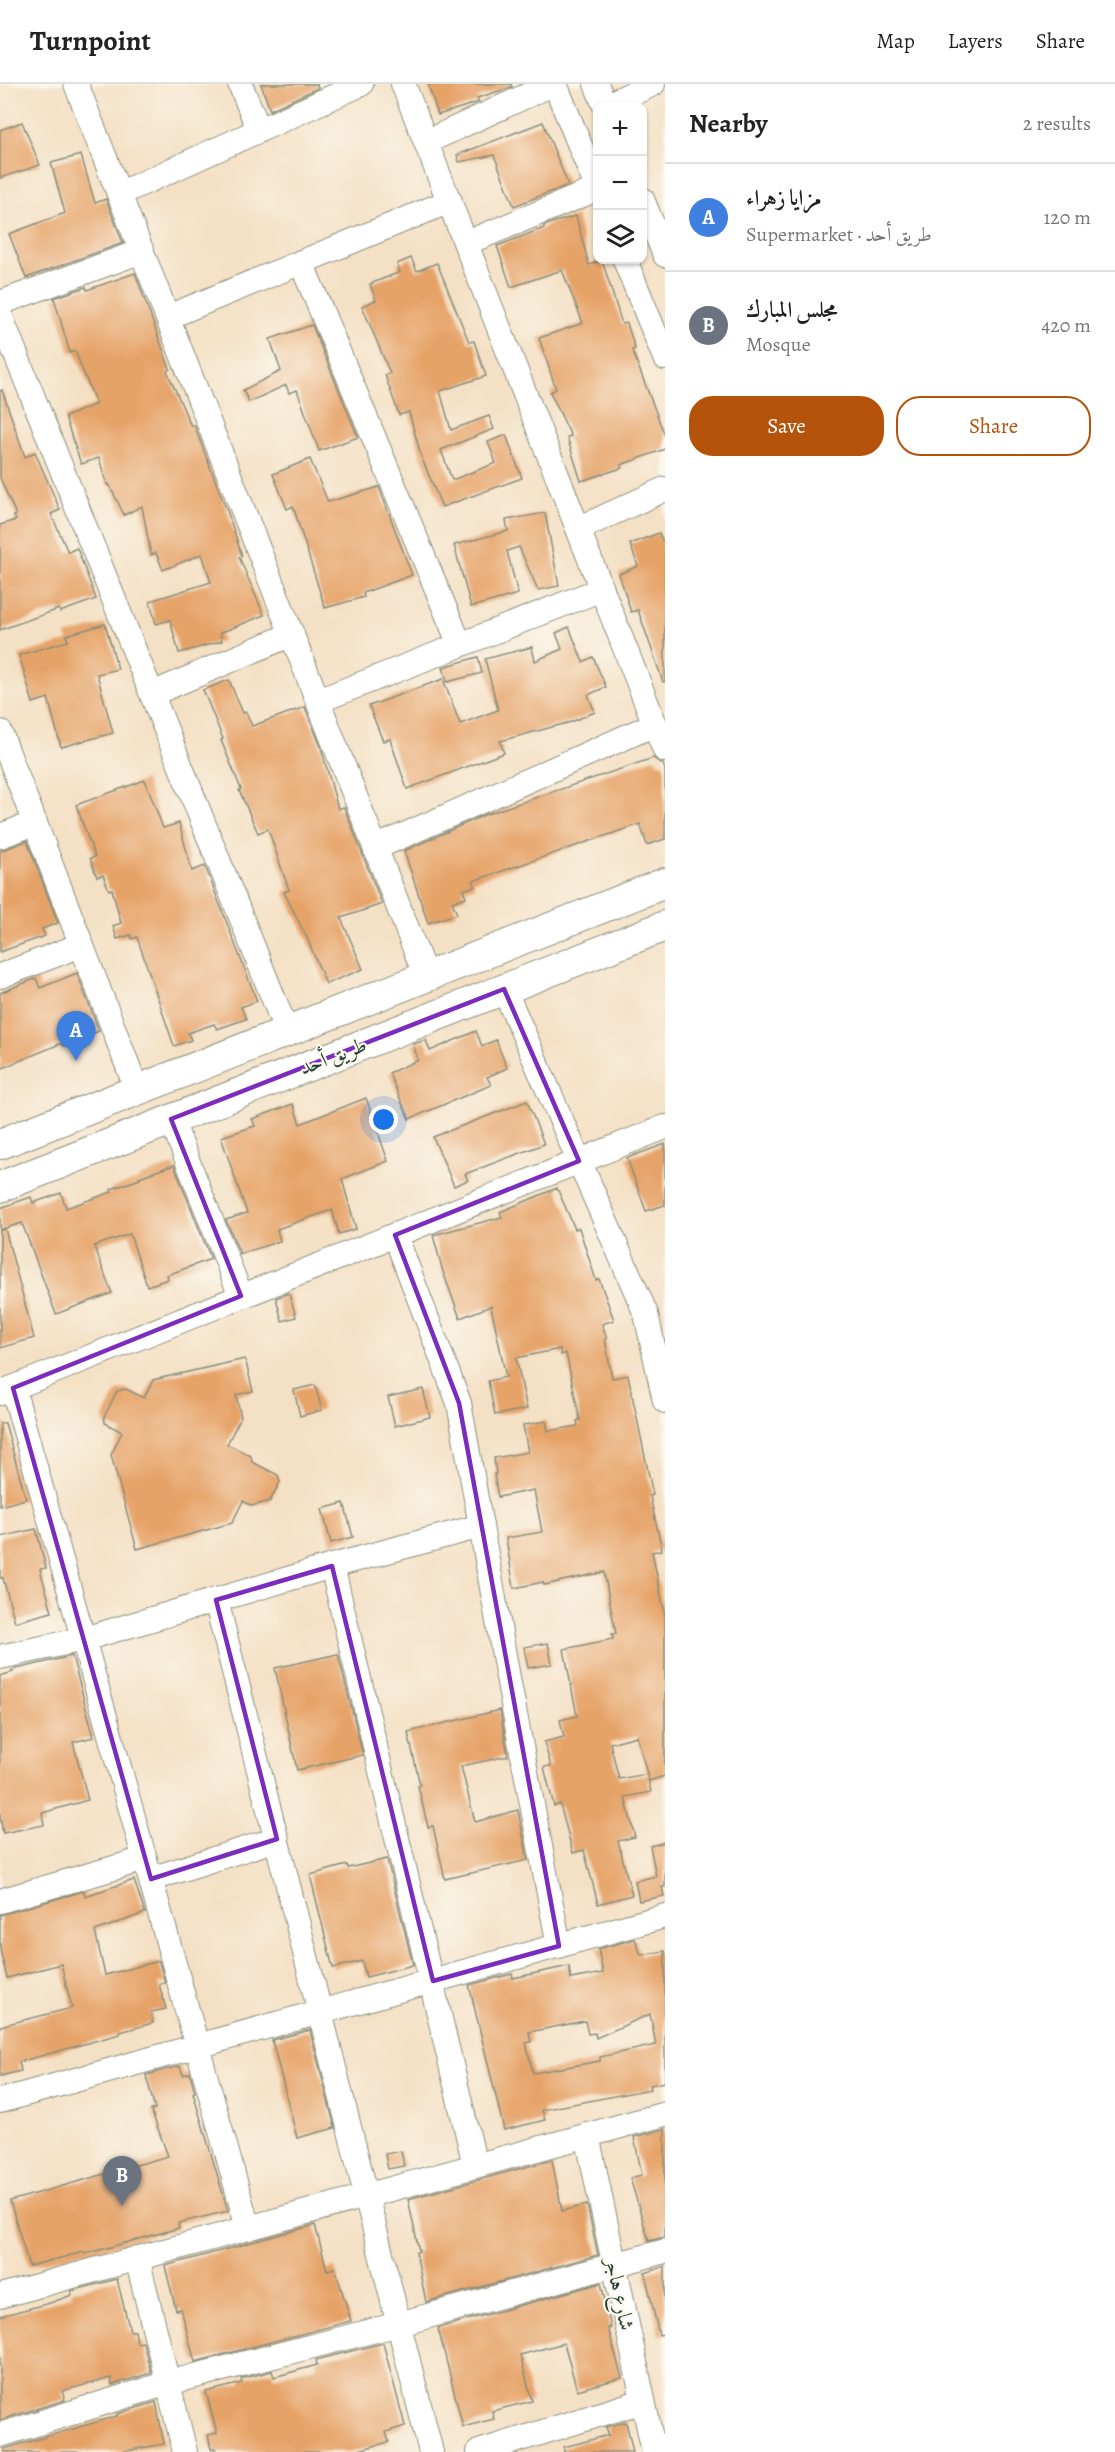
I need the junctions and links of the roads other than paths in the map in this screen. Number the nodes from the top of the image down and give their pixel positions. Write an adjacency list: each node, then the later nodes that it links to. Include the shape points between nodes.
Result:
1 (76, 84): 12 (street)
2 (240, 84): 8 (street)
3 (361, 84): 8 (street)
4 (403, 84): 9 (street)
5 (553, 84): 9 (street); 10 (street)
6 (652, 84): 7 (street)
7 (602, 99)
8 (259, 130): 12 (street)
9 (426, 142): 13 (street)
10 (593, 179)
11 (593, 191): 15 (street)
12 (119, 194): 17 (street)
13 (450, 201): 15 (street); 18 (street)
14 (647, 210): 16 (street)
15 (466, 243): 25 (street)
16 (664, 248)
17 (142, 251): 20 (street); 22 (street)
18 (301, 262): 22 (street); 28 (street)
19 (628, 264): 23 (street)
20 (0, 303)
21 (0, 315): 29 (street)
22 (168, 317): 27 (street)
23 (665, 358)
24 (665, 489): 25 (street)
25 (578, 529): 26 (street)
26 (602, 589): 28 (street); 31 (street)
27 (292, 634): 29 (street); 30 (street)
28 (460, 645): 30 (street)
29 (152, 694): 43 (street)
30 (318, 701): 36 (street)
31 (655, 724): 33 (street); 36 (street)
32 (0, 732): 34 (street)
33 (665, 750)
34 (35, 823): 35 (street); 39 (street)
35 (0, 836)
36 (375, 848): 41 (street)
37 (665, 883): 41 (main road, طريق أحد)
38 (665, 926): 42 (main road, طريق أحد)
39 (81, 945): 40 (street); 44 (street)
40 (0, 976)
41 (426, 977): 43 (main road, طريق أحد)
42 (504, 989): 45 (main road, طريق أحد); 48 (street)
43 (287, 1032): 44 (main road, طريق أحد)
44 (137, 1090): 47 (main road, طريق أحد)
45 (171, 1119): 49 (main road, طريق أحد); 51 (street)
46 (665, 1127): 48 (street)
47 (0, 1144)
48 (579, 1161): 50 (street); 53 (street, via 646,1314)
49 (0, 1186)
50 (395, 1235): 51 (street); 54 (street, via 459,1403)
51 (241, 1296): 52 (street)
52 (7, 1390): 57 (street)
53 (665, 1401)
54 (481, 1526): 55 (street); 63 (street)
55 (332, 1566): 56 (street); 64 (street)
56 (216, 1600): 57 (street); 59 (street)
57 (84, 1639): 58 (street); 60 (street)
58 (0, 1657)
59 (277, 1839): 60 (street); 65 (street)
60 (148, 1869): 61 (street); 66 (street)
61 (0, 1900)
62 (665, 1916): 63 (street)
63 (560, 1946): 64 (street)
64 (433, 1981): 65 (street); 70 (street)
65 (321, 2012): 66 (street); 71 (street)
66 (198, 2046): 67 (street); 72 (street)
67 (0, 2101)
68 (665, 2114): 69 (street)
69 (587, 2135): 70 (street); 75 (street, شارع هاجر)
70 (476, 2165): 71 (street)
71 (366, 2196): 72 (street); 77 (street)
72 (248, 2228): 74 (street)
73 (665, 2252): 75 (street)
74 (136, 2258): 76 (street); 78 (street)
75 (614, 2265): 77 (street); 79 (street, شارع هاجر)
76 (1, 2290)
77 (399, 2324): 78 (street); 82 (street)
78 (168, 2384): 80 (street); 81 (street)
79 (643, 2401): 83 (street); 84 (street, شارع هاجر)
80 (0, 2435)
81 (185, 2452)
82 (431, 2452)
83 (479, 2452)
84 (654, 2452)

